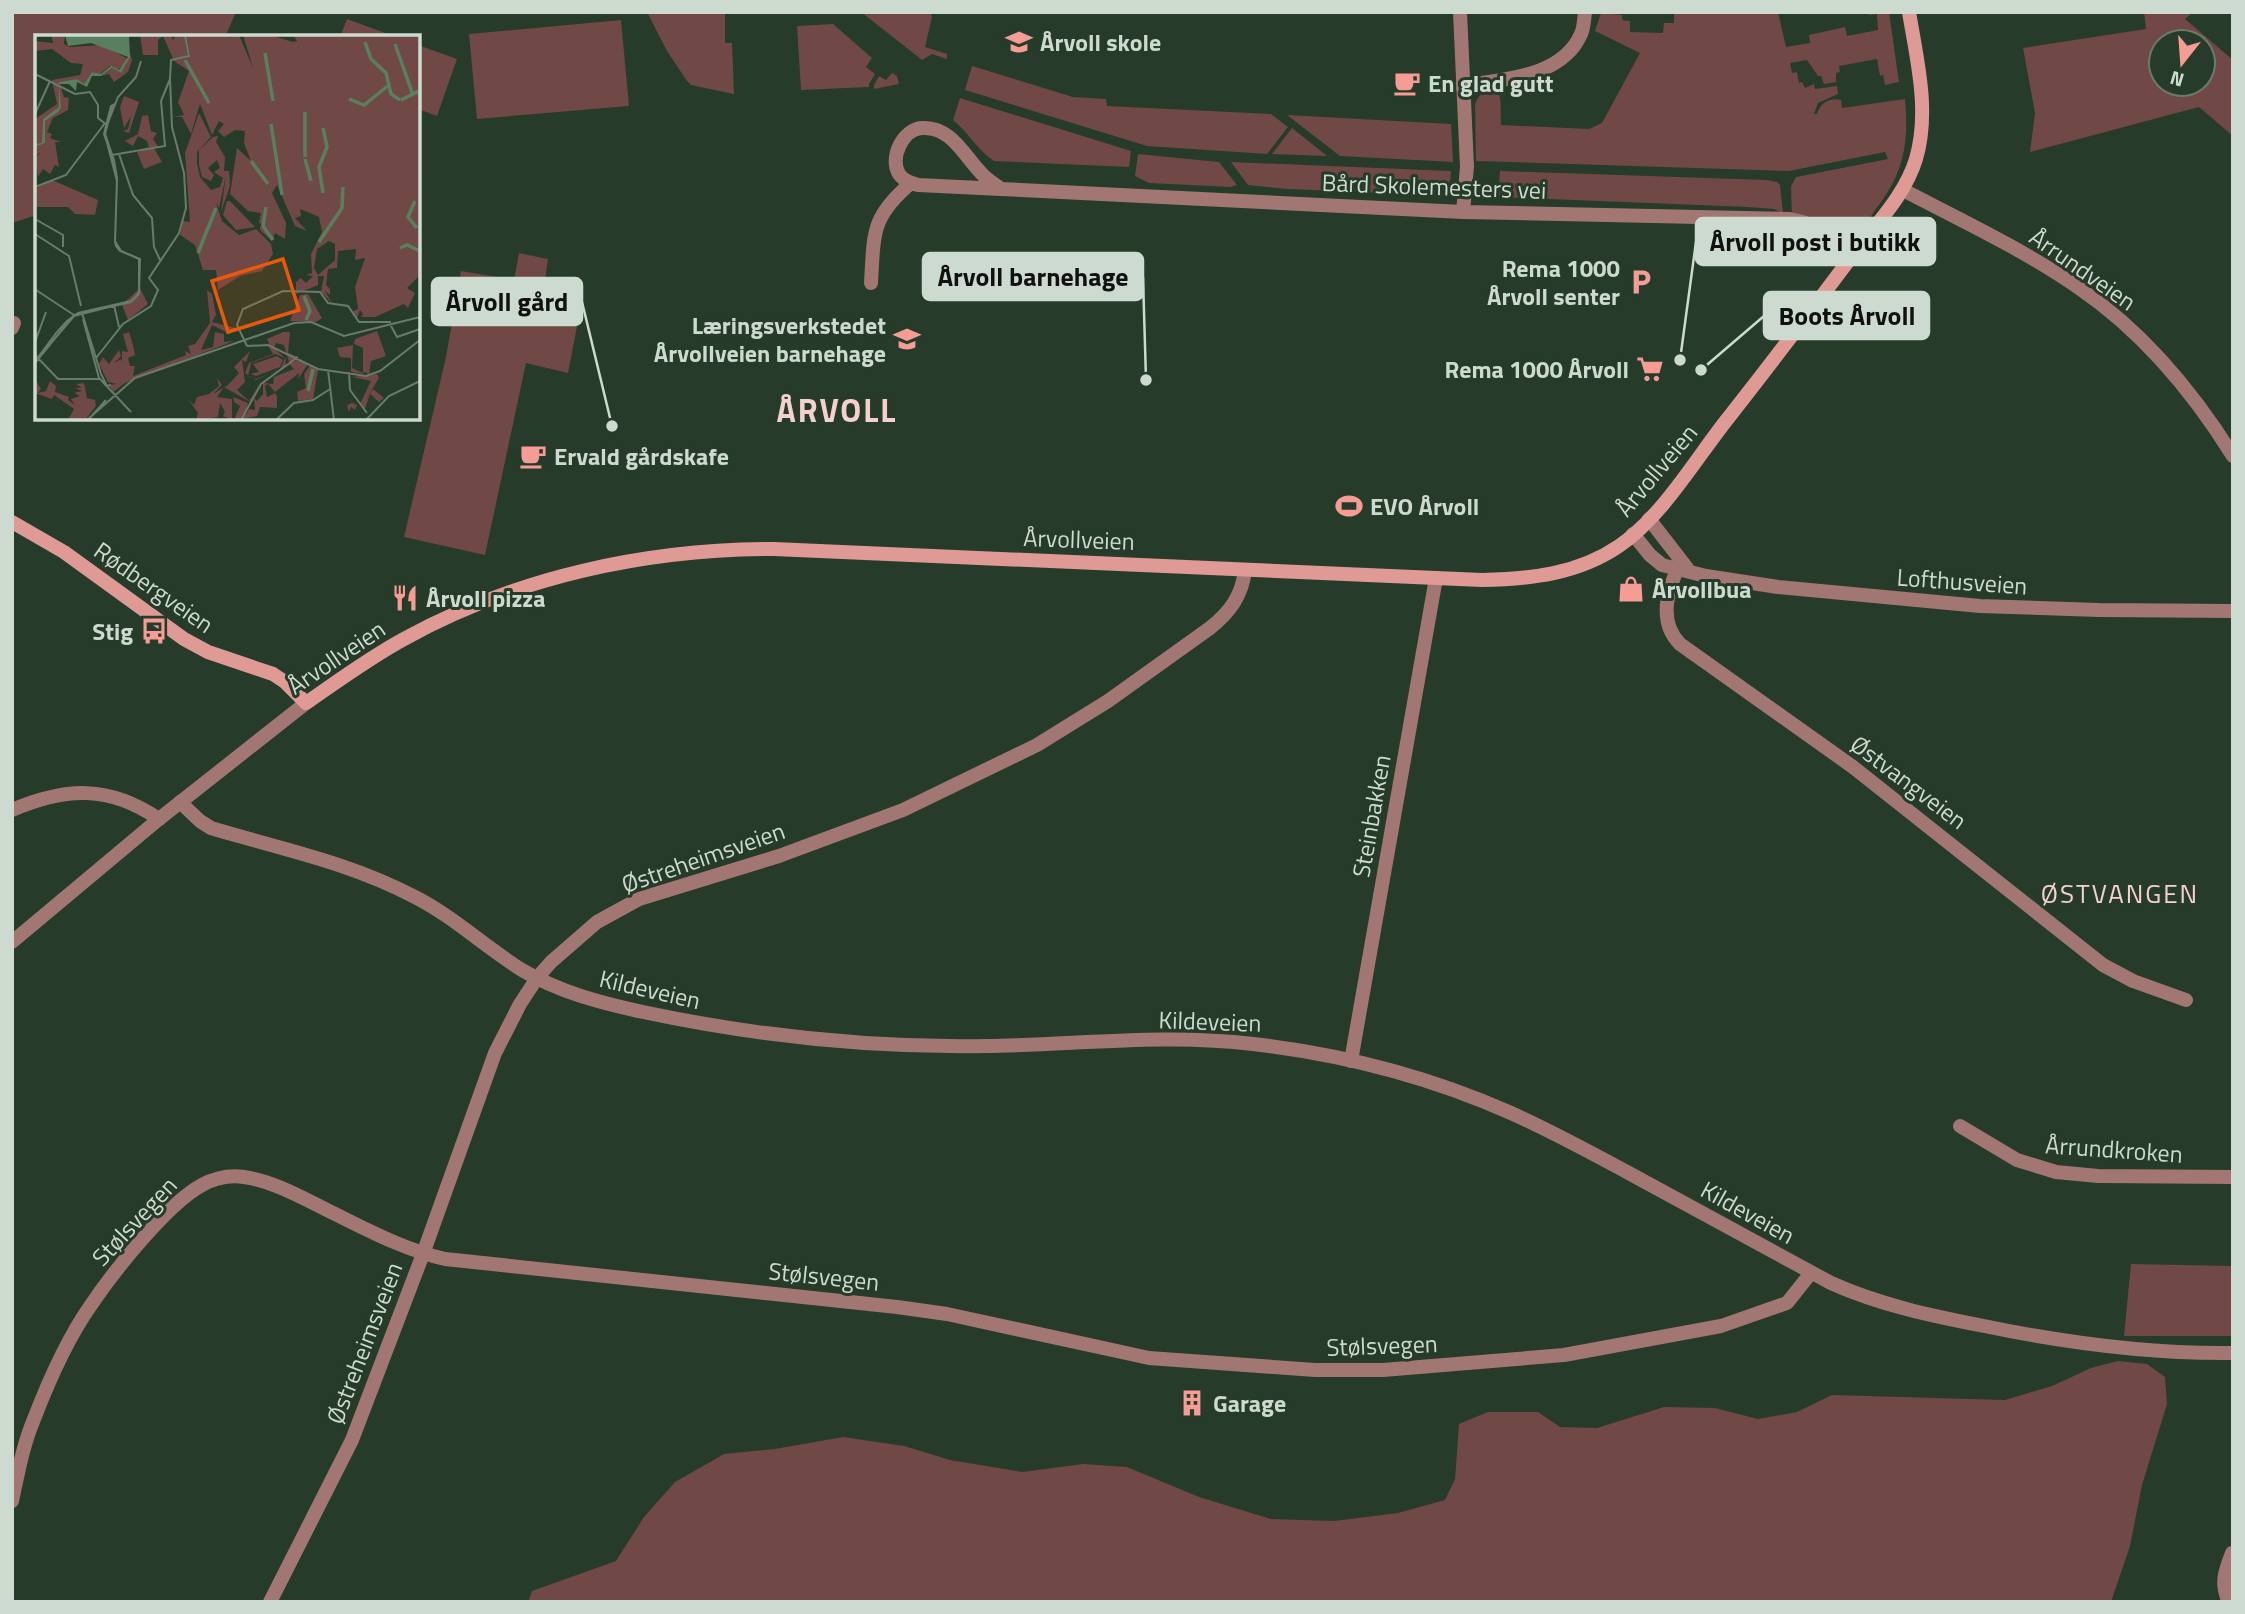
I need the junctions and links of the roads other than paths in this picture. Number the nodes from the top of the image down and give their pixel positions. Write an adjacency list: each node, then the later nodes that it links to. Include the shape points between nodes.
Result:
1 (1460, 12): 4 (street)
2 (1585, 12): 4 (street, via 1581,33 1564,59 1524,76)
3 (1909, 12): 7 (street, Årvollveien, via 1923,103 1916,158)
4 (1462, 86): 8 (street)
5 (911, 183): 6 (street, Bård Skolemesters vei); 6 (street, via 899,174 899,146 916,128 927,128 952,139); 10 (street, via 880,215 873,241)
6 (1001, 189): 8 (street, Bård Skolemesters vei)
7 (1903, 190): 9 (street, Årvollveien); 11 (street, Årrundveien, via 2048,267 2112,313 2182,384)
8 (1463, 212): 9 (street, Bård Skolemesters vei, via 1789,219 1831,231)
9 (1857, 250): 12 (street, Årvollveien)
10 (871, 283)
11 (2233, 456)
12 (1649, 519): 14 (street, Årvollveien); 15 (street)
13 (12, 522): 19 (street, Rødbergveien, via 64,552 184,639 208,653 273,674)
14 (1633, 534): 15 (street, Lofthusveien, via 1656,561); 17 (street, Årvollveien, via 1586,564 1545,576)
15 (1682, 567): 18 (street, Lofthusveien, via 1778,587 1926,603); 25 (street, Østvangveien, via 1669,593 1666,620 1680,645 1873,782 2103,965)
16 (1245, 570): 17 (street, Årvollveien); 19 (street, Årvollveien, via 774,549 656,557 496,596 405,638); 24 (street, Østreheimsveien, via 1240,595 1210,628 1037,745 889,816 639,899 597,922)
17 (1436, 578): 26 (street, Steinbakken)
18 (2233, 611)
19 (306, 704): 20 (street, Årvollveien)
20 (180, 802): 22 (street, Årvollveien); 24 (street, Kildeveien, via 211,828 310,854 394,886 450,917)
21 (12, 810): 22 (street, via 55,796 91,792 130,801)
22 (159, 819): 23 (street, Årvollveien)
23 (12, 942)
24 (537, 978): 26 (street, Kildeveien, via 636,1011 791,1037 941,1046 1220,1041); 29 (street, Østreheimsveien, via 486,1074)
25 (2186, 1000)
26 (1351, 1061): 30 (street, Kildeveien, via 1445,1088 1510,1113)
27 (1960, 1126): 28 (street, Årrundkroken, via 2017,1160 2056,1172)
28 (2233, 1177)
29 (423, 1254): 30 (street, Stølsvegen, via 947,1314 1149,1358 1315,1370 1404,1369 1564,1356 1721,1326 1787,1303); 32 (street, Stølsvegen, via 258,1180 228,1176 204,1184 158,1223 90,1306 33,1420); 34 (street, Østreheimsveien, via 352,1440)
30 (1811, 1273): 31 (street, Kildeveien, via 1894,1306 2004,1330 2136,1350)
31 (2233, 1353)
32 (12, 1501)
33 (2232, 1553): 35 (street, via 2223,1575)
34 (270, 1602)
35 (2229, 1602)

